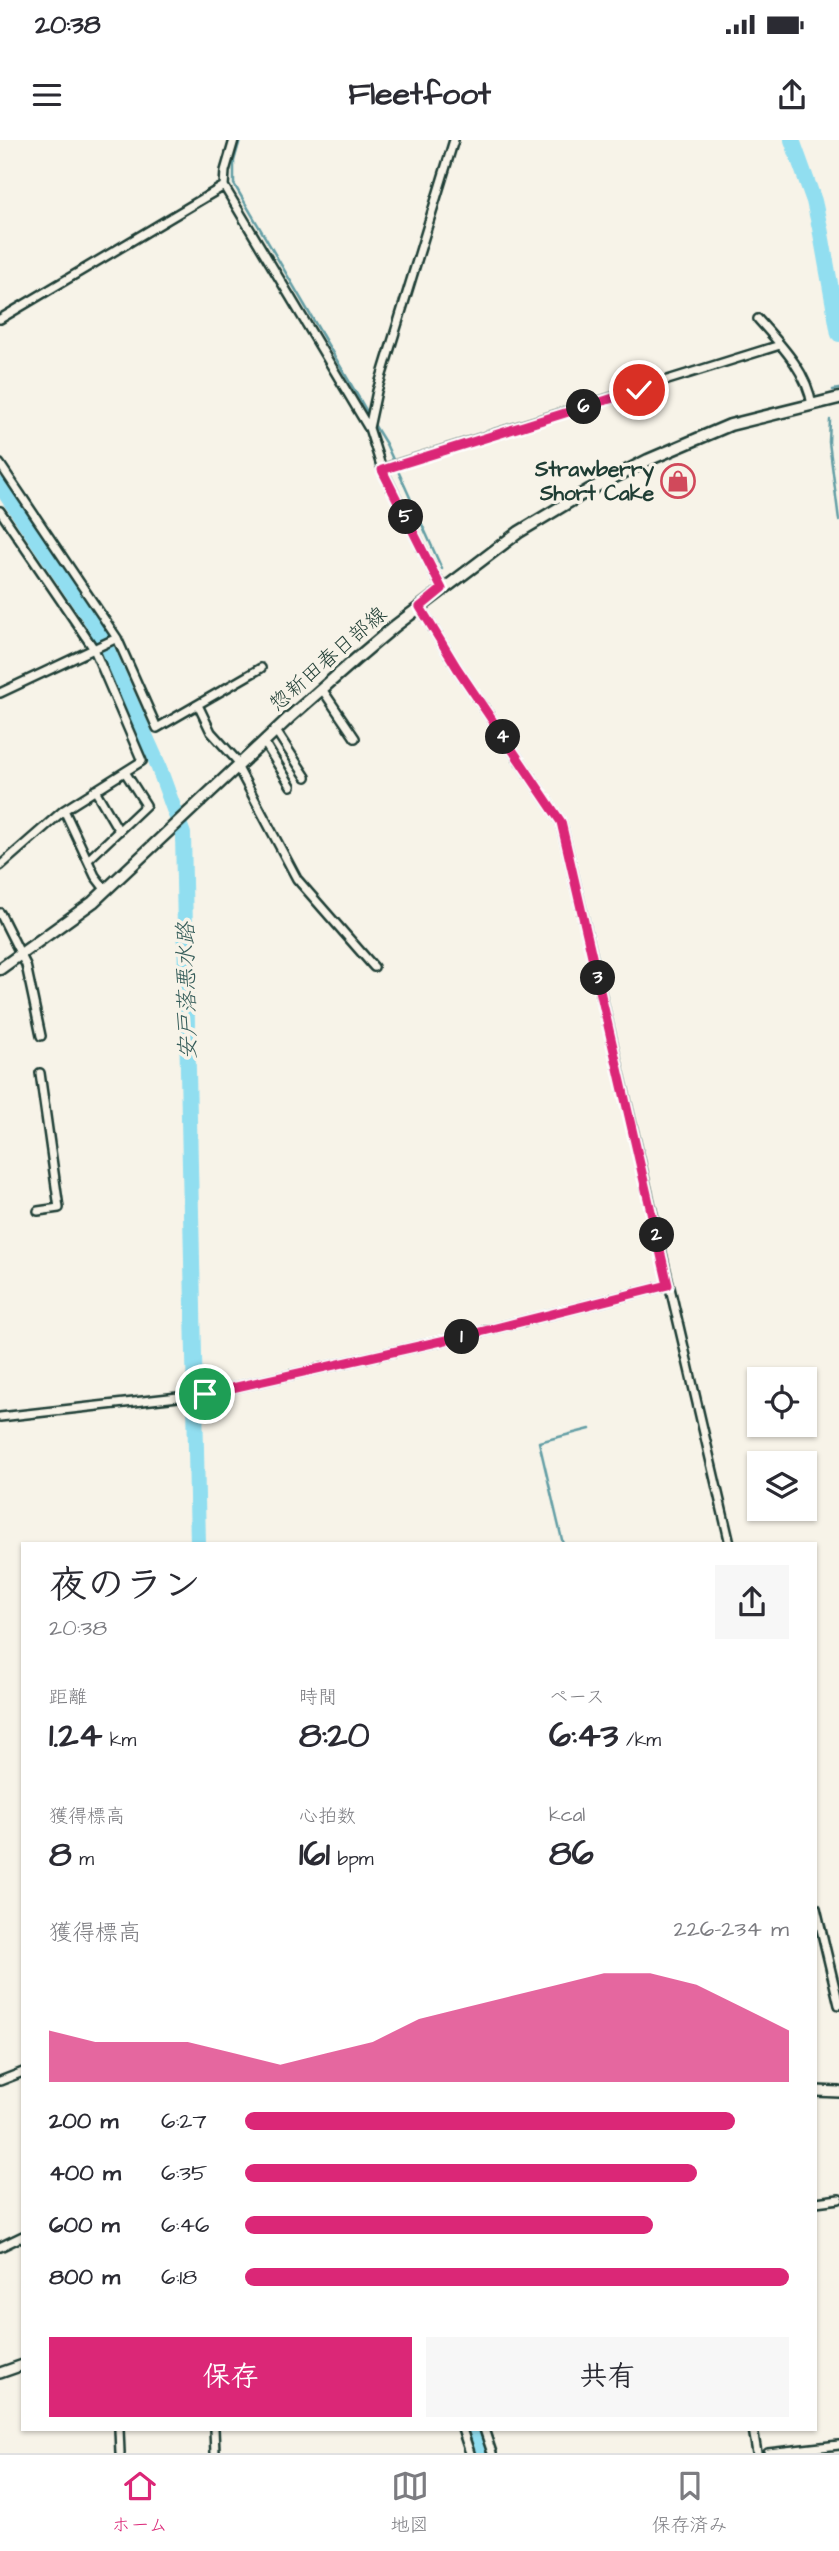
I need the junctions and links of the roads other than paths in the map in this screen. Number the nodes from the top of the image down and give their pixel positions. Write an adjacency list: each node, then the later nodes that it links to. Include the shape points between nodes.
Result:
1 (234, 140): 3 (street)
2 (454, 140): 9 (street)
3 (224, 186): 4 (street); 9 (street)
4 (0, 318)
5 (758, 319): 6 (street)
6 (780, 345): 8 (street, via 810,389); 11 (street)
7 (833, 399): 8 (main road, 惣新田春日部線)
8 (812, 405): 13 (main road, 惣新田春日部線, via 730,425 648,460 519,531)
9 (369, 428): 11 (street)
10 (0, 464): 15 (street)
11 (382, 470): 13 (street)
12 (0, 512): 16 (street)
13 (442, 589): 14 (main road, 惣新田春日部線)
14 (420, 607): 18 (main road, 惣新田春日部線); 41 (street, via 561,822)
15 (117, 638): 16 (street); 20 (street, via 157,728)
16 (94, 649): 19 (street); 25 (street, via 142,761)
17 (261, 668): 20 (street)
18 (322, 689): 21 (main road, 惣新田春日部線); 22 (street)
19 (0, 693)
20 (198, 705): 24 (street, via 211,732)
21 (275, 731): 23 (main road, 惣新田春日部線); 26 (street)
22 (355, 738)
23 (264, 742): 24 (main road, 惣新田春日部線); 27 (street)
24 (239, 765): 33 (main road, 惣新田春日部線); 36 (street, via 298,879)
25 (125, 772): 28 (street); 30 (street, via 146,805)
26 (306, 777)
27 (291, 786)
28 (95, 790): 29 (street); 30 (street)
29 (64, 810): 31 (street); 32 (street)
30 (119, 831): 31 (street)
31 (88, 860): 33 (street)
32 (0, 866)
33 (106, 889): 35 (main road, 惣新田春日部線)
34 (0, 914): 35 (street)
35 (20, 956): 37 (main road, 惣新田春日部線); 38 (street, via 26,965)
36 (374, 967)
37 (0, 969)
38 (41, 1036)
39 (40, 1073): 40 (street, via 59,1208)
40 (38, 1211)
41 (668, 1285): 42 (street, via 205,1394); 43 (street)
42 (0, 1418)
43 (730, 1542)
44 (817, 1912): 45 (street)
45 (839, 2005)
46 (21, 2073): 47 (street)
47 (0, 2081)
48 (817, 2091): 49 (street)
49 (839, 2092)
50 (839, 2199): 51 (street)
51 (817, 2202)
52 (21, 2237): 53 (street)
53 (0, 2247)
54 (21, 2366): 55 (street)
55 (0, 2373)
56 (119, 2431): 62 (street)
57 (214, 2431): 63 (street)
58 (463, 2431): 64 (street)
59 (485, 2431): 65 (street)
60 (753, 2431): 66 (street)
61 (839, 2445): 67 (street)
62 (120, 2453)
63 (215, 2453)
64 (470, 2453)
65 (492, 2453)
66 (757, 2453)
67 (768, 2453)

